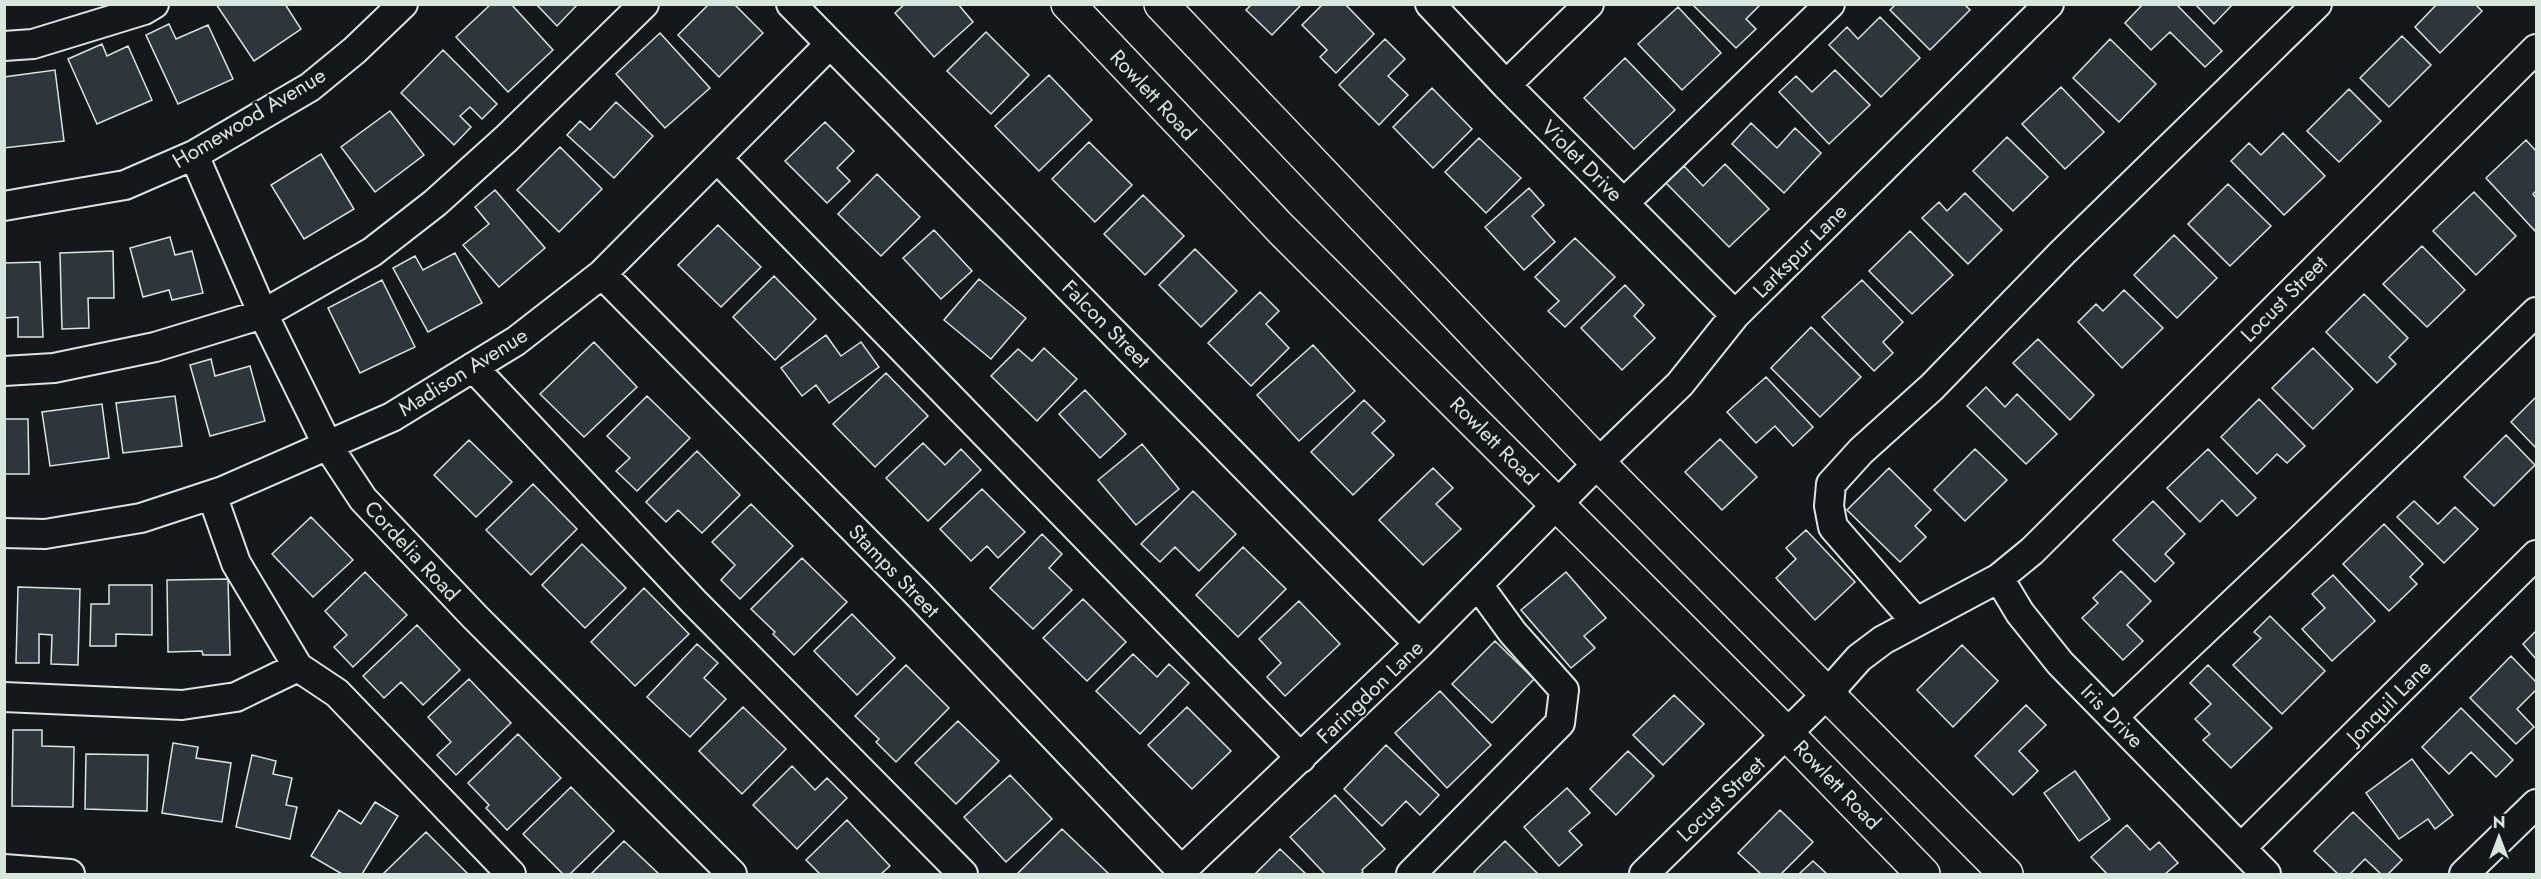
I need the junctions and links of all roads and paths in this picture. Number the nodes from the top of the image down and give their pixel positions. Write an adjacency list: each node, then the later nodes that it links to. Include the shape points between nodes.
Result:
1 (154, 4): 13 (street, via 33,44)
2 (403, 4): 16 (street, Homewood Avenue, via 310,87)
3 (645, 4): 22 (street, via 506,140 435,203 372,252)
4 (791, 4): 12 (street, Falcon Street)
5 (1068, 4): 29 (main road, Rowlett Road, via 1281,230)
6 (1161, 4): 27 (main road)
7 (1430, 4): 15 (street, Violet Drive)
8 (1589, 4): 15 (street)
9 (1830, 4): 18 (street)
10 (2049, 4): 23 (street, Larkspur Lane)
11 (2317, 4): 34 (street, via 1831,484 1829,506 1833,527)
12 (830, 44): 17 (street, Madison Avenue); 35 (street, Falcon Street)
13 (4, 46)
14 (2536, 49): 32 (street, Locust Street, via 2032,551)
15 (1506, 85): 18 (street, Violet Drive)
16 (194, 155): 19 (street, Homewood Avenue, via 125,185); 22 (street, Cordelia Road)
17 (717, 158): 20 (street, Madison Avenue); 41 (street)
18 (1624, 203): 23 (street, Violet Drive)
19 (4, 206)
20 (602, 274): 24 (street, Madison Avenue, via 516,341); 46 (street, Stamps Street, via 918,594)
21 (2536, 312): 39 (street)
22 (263, 314): 25 (street, via 155,347 54,368); 26 (street, Cordelia Road)
23 (1735, 315): 27 (street, Larkspur Lane, via 1680,384)
24 (473, 367): 26 (street, Madison Avenue, via 392,417); 50 (street, via 694,602)
25 (4, 370)
26 (328, 446): 28 (street, Madison Avenue); 49 (street, Cordelia Road, via 363,499 483,626)
27 (1598, 463): 29 (street, Larkspur Lane); 37 (main road)
28 (212, 495): 30 (street, Madison Avenue, via 141,518 45,534); 36 (street, via 236,564)
29 (1558, 505): 33 (street, Faringdon Lane); 40 (main road, Rowlett Road)
30 (4, 533)
31 (2536, 555): 43 (street, Jonquil Lane)
32 (1999, 578): 34 (street, Locust Street); 39 (street, Iris Drive, via 2020,613 2060,663)
33 (1478, 585): 35 (street, Faringdon Lane); 51 (street, via 1513,633 1564,690 1560,723)
34 (1916, 622): 37 (street, Locust Street, via 1859,658)
35 (1419, 644): 41 (street, Faringdon Lane)
36 (298, 667): 38 (street, via 236,697 182,705); 48 (street, via 337,693)
37 (1827, 694): 40 (street, Locust Street); 53 (main road)
38 (4, 697)
39 (2114, 716): 43 (street, Iris Drive)
40 (1787, 734): 45 (street, Locust Street); 52 (main road, Rowlett Road)
41 (1301, 758): 46 (street, Faringdon Lane)
42 (2536, 804): 55 (street)
43 (2241, 848): 54 (street, Iris Drive)
44 (4, 869): 47 (street)
45 (1660, 869)
46 (1180, 873)
47 (70, 874)
48 (511, 874)
49 (732, 874)
50 (963, 874)
51 (1411, 874)
52 (1923, 874)
53 (2006, 874)
54 (2266, 874)
55 (2464, 874)

